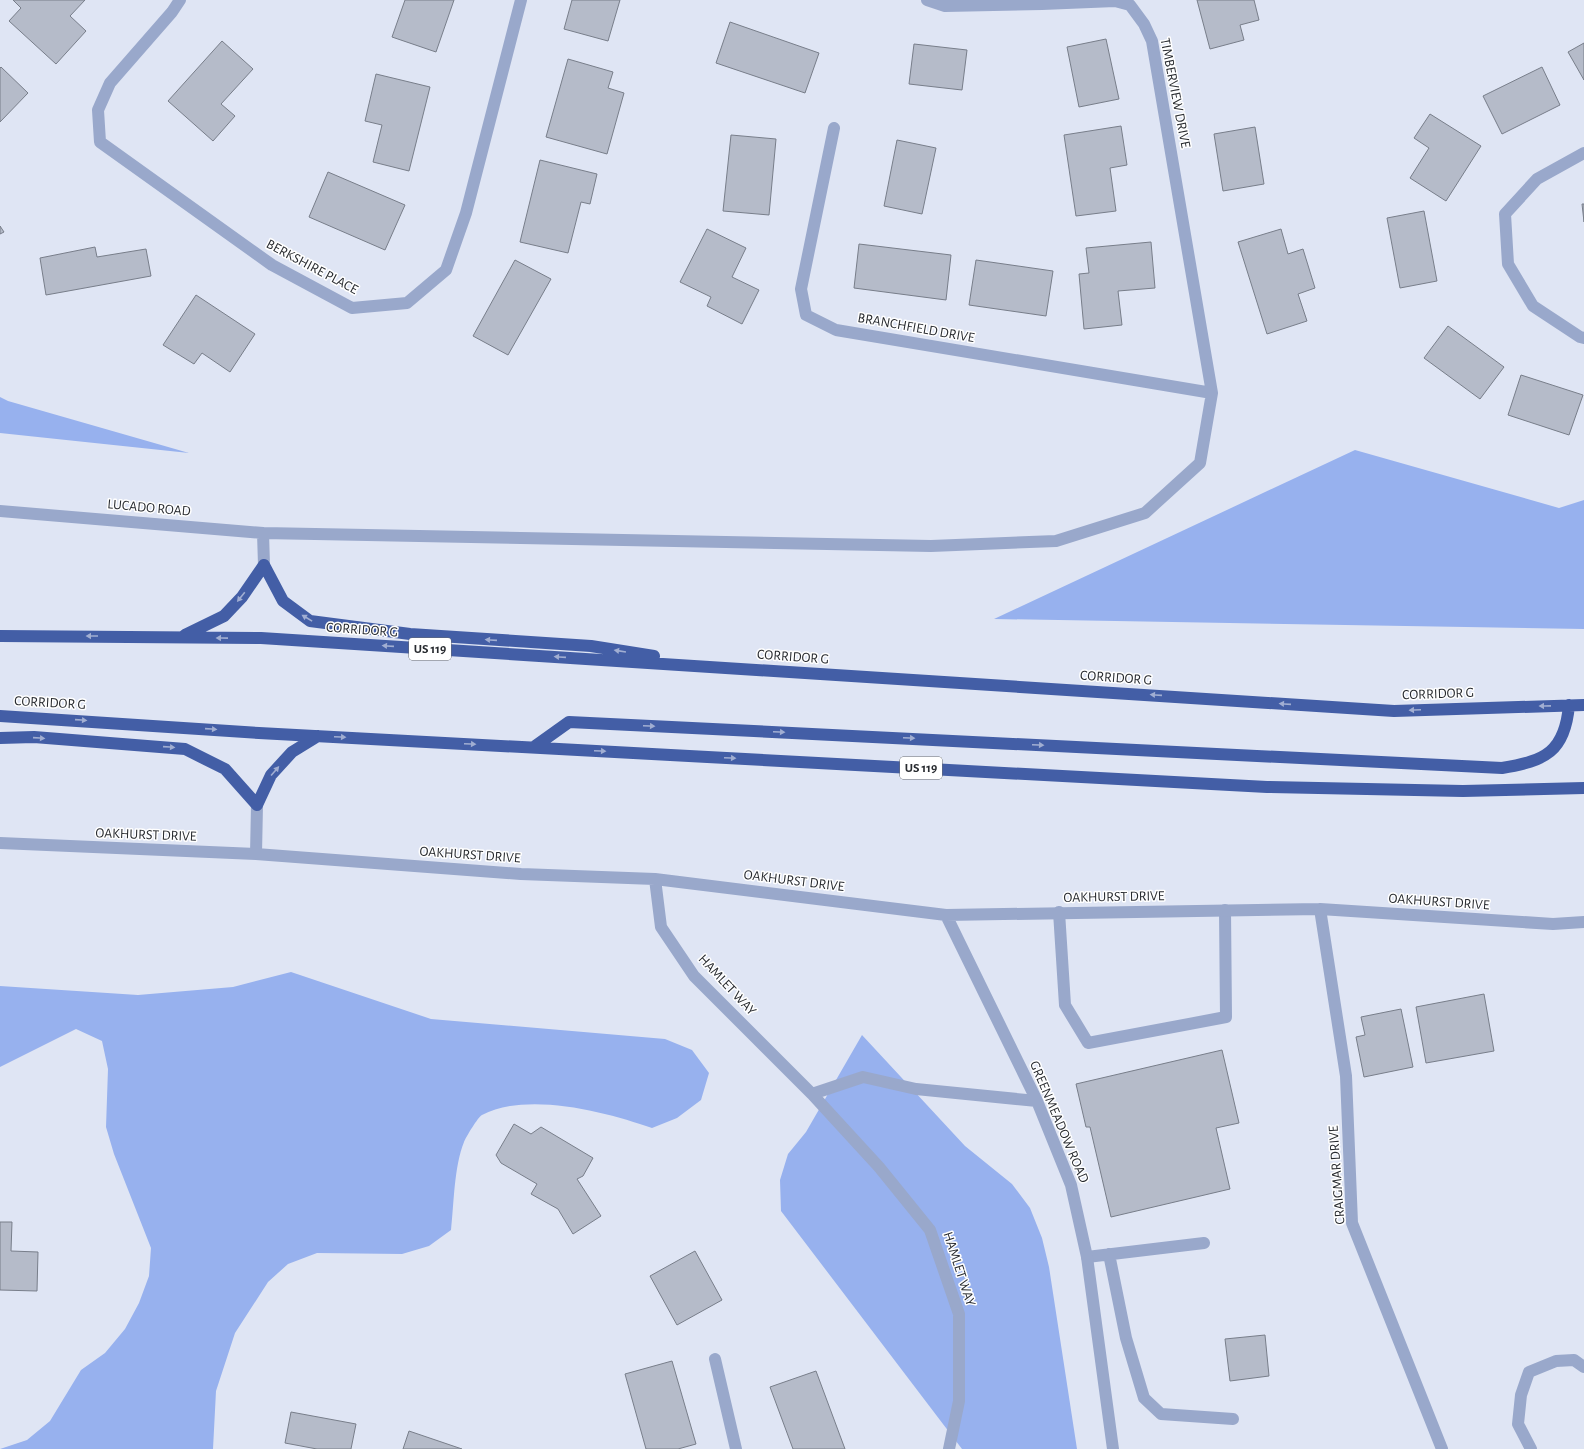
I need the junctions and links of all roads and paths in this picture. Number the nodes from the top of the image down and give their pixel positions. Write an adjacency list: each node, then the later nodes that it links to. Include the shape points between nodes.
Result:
1 (180, 0): 2 (street, BERKSHIRE PLACE, via 110,83 98,110 100,142 272,265 352,308 407,303 446,270 466,214)
2 (521, 0)
3 (927, 0): 7 (street, TIMBERVIEW DRIVE, via 945,6 1115,1 1130,6 1144,24 1152,41)
4 (834, 128): 7 (street, BRANCHFIELD DRIVE, via 801,288 806,316 836,330)
5 (1584, 153): 6 (street, via 1537,179 1505,214 1508,264 1533,306)
6 (1584, 338)
7 (1212, 393): 9 (street, TIMBERVIEW DRIVE, via 1200,463 1145,513 1056,541 931,546)
8 (0, 510): 9 (street, LUCADO ROAD)
9 (263, 533): 10 (street)
10 (264, 565): 12 (highway, one-way to 12, via 242,597 224,616); 13 (highway, one-way to 10, via 591,646 410,634 310,621 283,601)
11 (0, 636): 12 (highway, CORRIDOR G / US 119, one-way to 11)
12 (182, 637): 13 (highway, CORRIDOR G / US 119, one-way to 12, via 261,638)
13 (728, 668): 14 (highway, CORRIDOR G / US 119, one-way to 13, via 1394,711)
14 (1569, 705): 15 (highway, CORRIDOR G / US 119); 19 (highway, one-way to 14, via 569,722 1502,768 1527,764 1546,754 1561,740 1567,724)
15 (1584, 705)
16 (0, 716): 17 (highway, CORRIDOR G / US 119, one-way to 17)
17 (318, 736): 19 (highway, CORRIDOR G / US 119, one-way to 19); 21 (highway, one-way to 17, via 271,775 292,752)
18 (0, 738): 21 (highway, one-way to 21, via 34,737 185,748 225,769)
19 (534, 747): 20 (highway, CORRIDOR G / US 119, one-way to 20, via 1267,787 1463,791)
20 (1584, 788)
21 (257, 805): 23 (street)
22 (0, 843): 23 (street, OAKHURST DRIVE)
23 (256, 854): 24 (street, OAKHURST DRIVE, via 520,874)
24 (655, 879): 28 (street, OAKHURST DRIVE); 30 (street, HAMLET WAY, via 660,927 694,976)
25 (1320, 909): 26 (street, OAKHURST DRIVE); 29 (street, OAKHURST DRIVE, via 1553,924); 41 (street, CRAIGMAR DRIVE, via 1346,1076 1352,1223)
26 (1225, 910): 27 (street, OAKHURST DRIVE); 27 (street, via 1226,1018 1088,1043 1065,1005)
27 (1060, 912): 28 (street, OAKHURST DRIVE)
28 (946, 915): 31 (street, GREENMEADOW ROAD)
29 (1584, 922)
30 (812, 1094): 31 (street, via 863,1077 916,1089); 39 (street, HAMLET WAY, via 879,1167 930,1230 959,1314 959,1401)
31 (1037, 1101): 34 (street, GREENMEADOW ROAD, via 1071,1185)
32 (1204, 1243): 33 (street)
33 (1109, 1254): 34 (street); 37 (street, via 1126,1338 1144,1398 1161,1414)
34 (1087, 1257): 40 (street, GREENMEADOW ROAD)
35 (715, 1359): 38 (street)
36 (1584, 1367): 42 (street, via 1574,1360 1556,1361 1529,1372 1521,1395 1518,1424)
37 (1233, 1420)
38 (736, 1449)
39 (949, 1449)
40 (1113, 1449)
41 (1442, 1449)
42 (1531, 1449)

